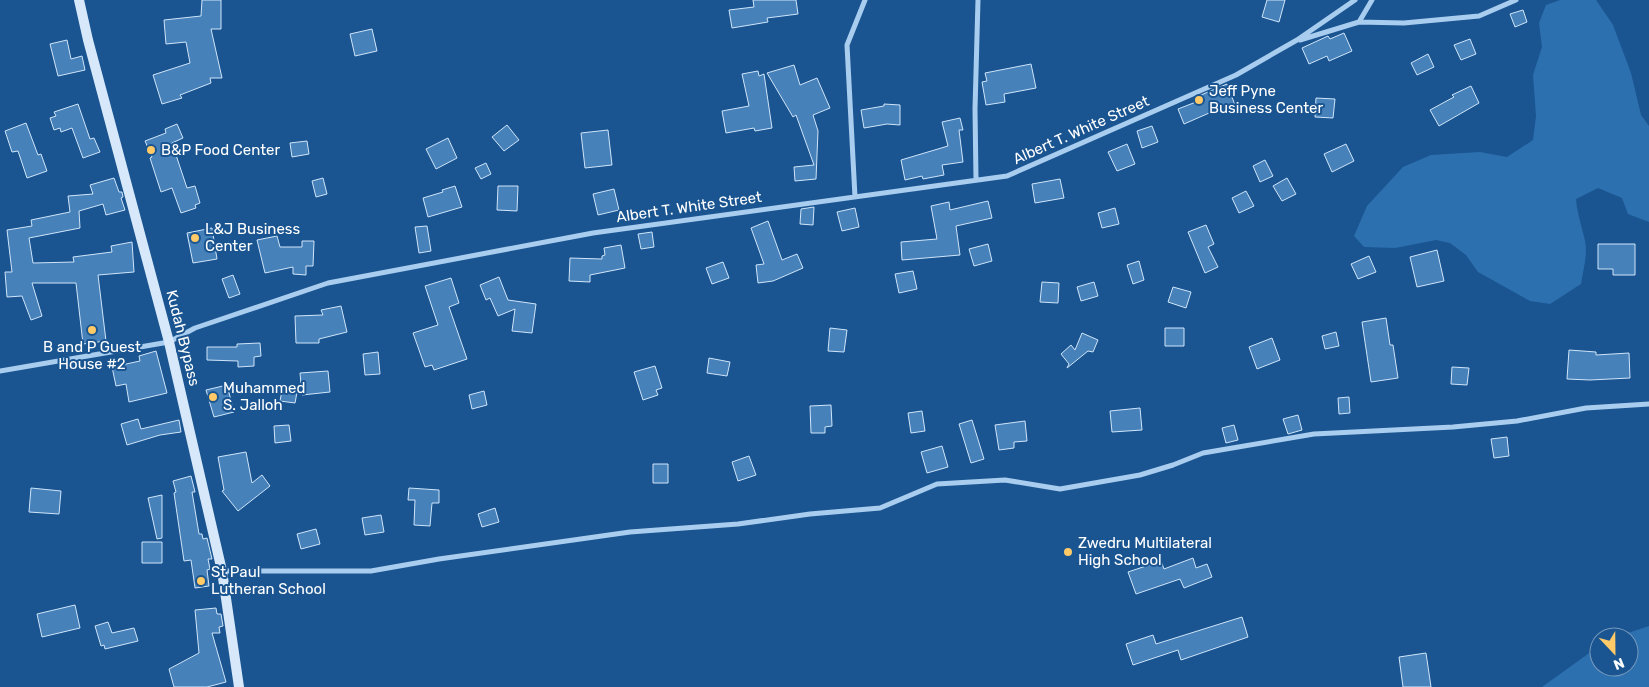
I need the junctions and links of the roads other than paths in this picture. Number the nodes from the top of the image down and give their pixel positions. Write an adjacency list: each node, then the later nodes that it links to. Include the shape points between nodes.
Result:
1 (79, 0): 11 (street, Kudah Bypass)
2 (865, 0): 10 (street, via 848,45)
3 (978, 0): 9 (street)
4 (1355, 0): 8 (street, Albert T. White Street)
5 (1372, 0): 7 (street)
6 (1516, 0): 7 (street, via 1479,16 1404,23)
7 (1359, 22): 8 (street)
8 (1297, 40): 9 (street, Albert T. White Street, via 1236,76 1007,176)
9 (976, 180): 10 (street, Albert T. White Street)
10 (855, 197): 11 (street, Albert T. White Street, via 593,233 328,283 195,328)
11 (169, 342): 12 (street, Albert T. White Street); 14 (street, Kudah Bypass)
12 (0, 371)
13 (1649, 404): 14 (street, via 1586,408 1517,421 1453,427 1314,434 1203,453 1140,475 1060,489 1005,480 937,484 880,508 630,532 371,571)
14 (222, 571): 15 (street, Kudah Bypass)
15 (239, 687)

